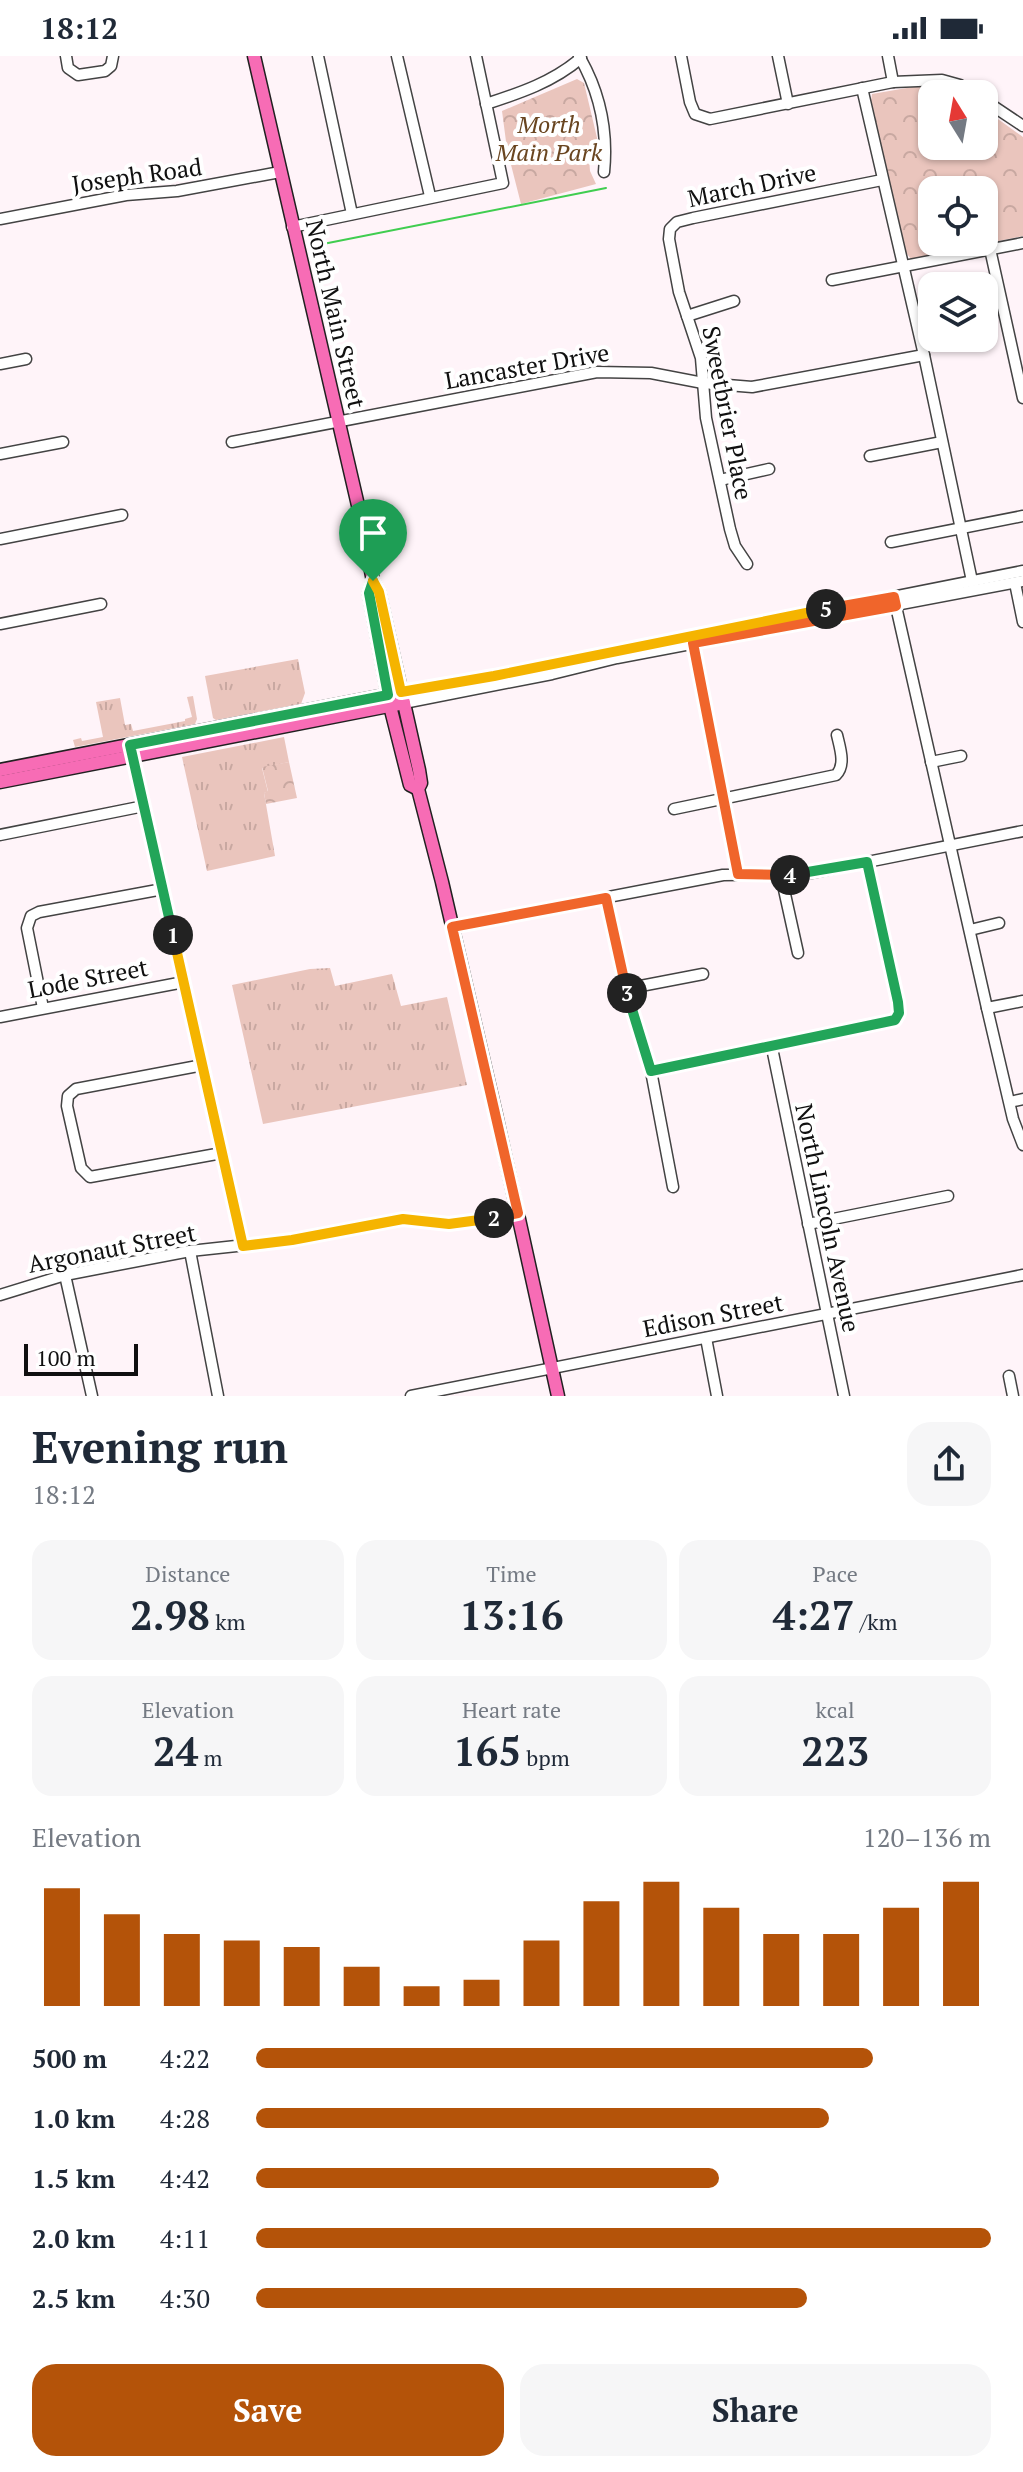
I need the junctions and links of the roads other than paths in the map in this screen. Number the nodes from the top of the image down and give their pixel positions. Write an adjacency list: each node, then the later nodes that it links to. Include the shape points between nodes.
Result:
1 (66, 56): 2 (street, via 68,68 78,75 105,71)
2 (113, 56)
3 (254, 56): 18 (main road, North Main Street)
4 (318, 56): 22 (street)
5 (397, 56): 21 (street)
6 (476, 56): 14 (street)
7 (681, 56): 15 (street, via 695,114 710,119)
8 (778, 56): 15 (street)
9 (888, 56): 12 (street)
10 (580, 57): 14 (street, via 537,87); 19 (street, via 604,129)
11 (918, 81): 12 (street)
12 (893, 82): 13 (street)
13 (862, 88): 15 (street); 20 (street)
14 (486, 104): 21 (street, via 503,183)
15 (788, 104)
16 (998, 109): 17 (street)
17 (1023, 126)
18 (280, 172): 23 (street, Joseph Road); 24 (main road, North Main Street)
19 (604, 172)
20 (882, 180): 29 (street); 30 (street, March Drive, via 677,222 669,239)
21 (430, 196): 22 (street)
22 (352, 214): 24 (street)
23 (0, 219)
24 (292, 227): 39 (main road, North Main Street)
25 (1023, 243): 26 (street)
26 (998, 248)
27 (954, 256): 29 (street)
28 (992, 256): 38 (street)
29 (902, 266): 31 (street); 34 (street)
30 (674, 267): 33 (street, Sweetbrier Place)
31 (832, 280)
32 (734, 301): 33 (street)
33 (687, 316): 37 (street, Sweetbrier Place)
34 (924, 355): 37 (street, Lancaster Drive, via 762,385); 42 (street)
35 (26, 359): 36 (street)
36 (0, 364)
37 (703, 383): 39 (street, Lancaster Drive, via 651,373 597,372); 46 (street, Sweetbrier Place)
38 (1023, 398)
39 (338, 423): 41 (street, Lancaster Drive); 54 (main road, North Main Street)
40 (63, 442): 43 (street)
41 (232, 442)
42 (942, 442): 44 (street); 49 (street)
43 (0, 454)
44 (870, 456)
45 (769, 469): 46 (street)
46 (720, 480): 52 (street, Sweetbrier Place, via 735,546)
47 (122, 515): 50 (street)
48 (1023, 516): 49 (street)
49 (961, 528): 51 (street); 55 (street)
50 (0, 539)
51 (891, 542)
52 (747, 564)
53 (1023, 571): 55 (street)
54 (373, 581): 62 (main road, North Main Street); 63 (main road, North Main Street, via 369,593)
55 (972, 581): 57 (street)
56 (1019, 582): 57 (street); 59 (street)
57 (895, 601): 61 (street); 67 (street)
58 (101, 604): 60 (street)
59 (1023, 622)
60 (0, 624)
61 (692, 639): 62 (street); 71 (street)
62 (403, 698): 63 (main road); 70 (main road, North Main Street)
63 (389, 700): 65 (main road); 70 (main road, North Main Street, via 406,773)
64 (837, 735): 71 (street, via 842,769 836,775)
65 (132, 750): 68 (main road); 69 (main road); 72 (street)
66 (961, 756): 67 (street)
67 (931, 762): 76 (street)
68 (0, 770)
69 (0, 782)
70 (418, 789): 83 (main road, North Main Street)
71 (725, 799): 73 (street); 78 (street)
72 (144, 806): 75 (street); 80 (street)
73 (674, 809)
74 (1023, 831): 76 (street)
75 (0, 835)
76 (950, 845): 77 (street); 84 (street)
77 (867, 862): 79 (street); 93 (street, via 898,1017)
78 (738, 874): 79 (street); 81 (street)
79 (781, 876): 85 (street)
80 (163, 889): 87 (street); 90 (street, via 31,916 27,928)
81 (606, 898): 83 (street); 88 (street)
82 (999, 923): 84 (street)
83 (452, 927): 102 (main road, North Main Street)
84 (970, 930): 91 (street)
85 (798, 953)
86 (703, 974): 88 (street)
87 (184, 982): 90 (street, Lode Street); 94 (street)
88 (625, 989): 95 (street)
89 (1023, 1001): 91 (street)
90 (43, 1008): 92 (street, Lode Street)
91 (987, 1008): 97 (street)
92 (0, 1017)
93 (772, 1048): 95 (street); 103 (street, North Lincoln Avenue)
94 (203, 1065): 99 (street); 99 (street, via 76,1089 67,1106 81,1168 90,1177)
95 (651, 1071): 100 (street)
96 (1023, 1099): 97 (street)
97 (1010, 1102): 98 (street)
98 (1023, 1145)
99 (222, 1153): 104 (street)
100 (673, 1187)
101 (948, 1196): 103 (street)
102 (518, 1213): 104 (street, Argonaut Street, via 449,1224 403,1219); 111 (main road, North Main Street)
103 (808, 1224): 109 (street, North Lincoln Avenue)
104 (243, 1246): 105 (street, Argonaut Street)
105 (190, 1251): 106 (street, Argonaut Street); 114 (street)
106 (65, 1275): 108 (street, Argonaut Street); 113 (street)
107 (1023, 1275): 109 (street, Edison Street)
108 (0, 1295)
109 (826, 1315): 110 (street, Edison Street); 118 (street, North Lincoln Avenue)
110 (706, 1338): 111 (street, Edison Street); 117 (street)
111 (553, 1368): 115 (street, Edison Street); 116 (main road, North Main Street)
112 (1009, 1376): 119 (street)
113 (92, 1396)
114 (218, 1396)
115 (411, 1396)
116 (558, 1396)
117 (717, 1396)
118 (844, 1396)
119 (1013, 1396)

